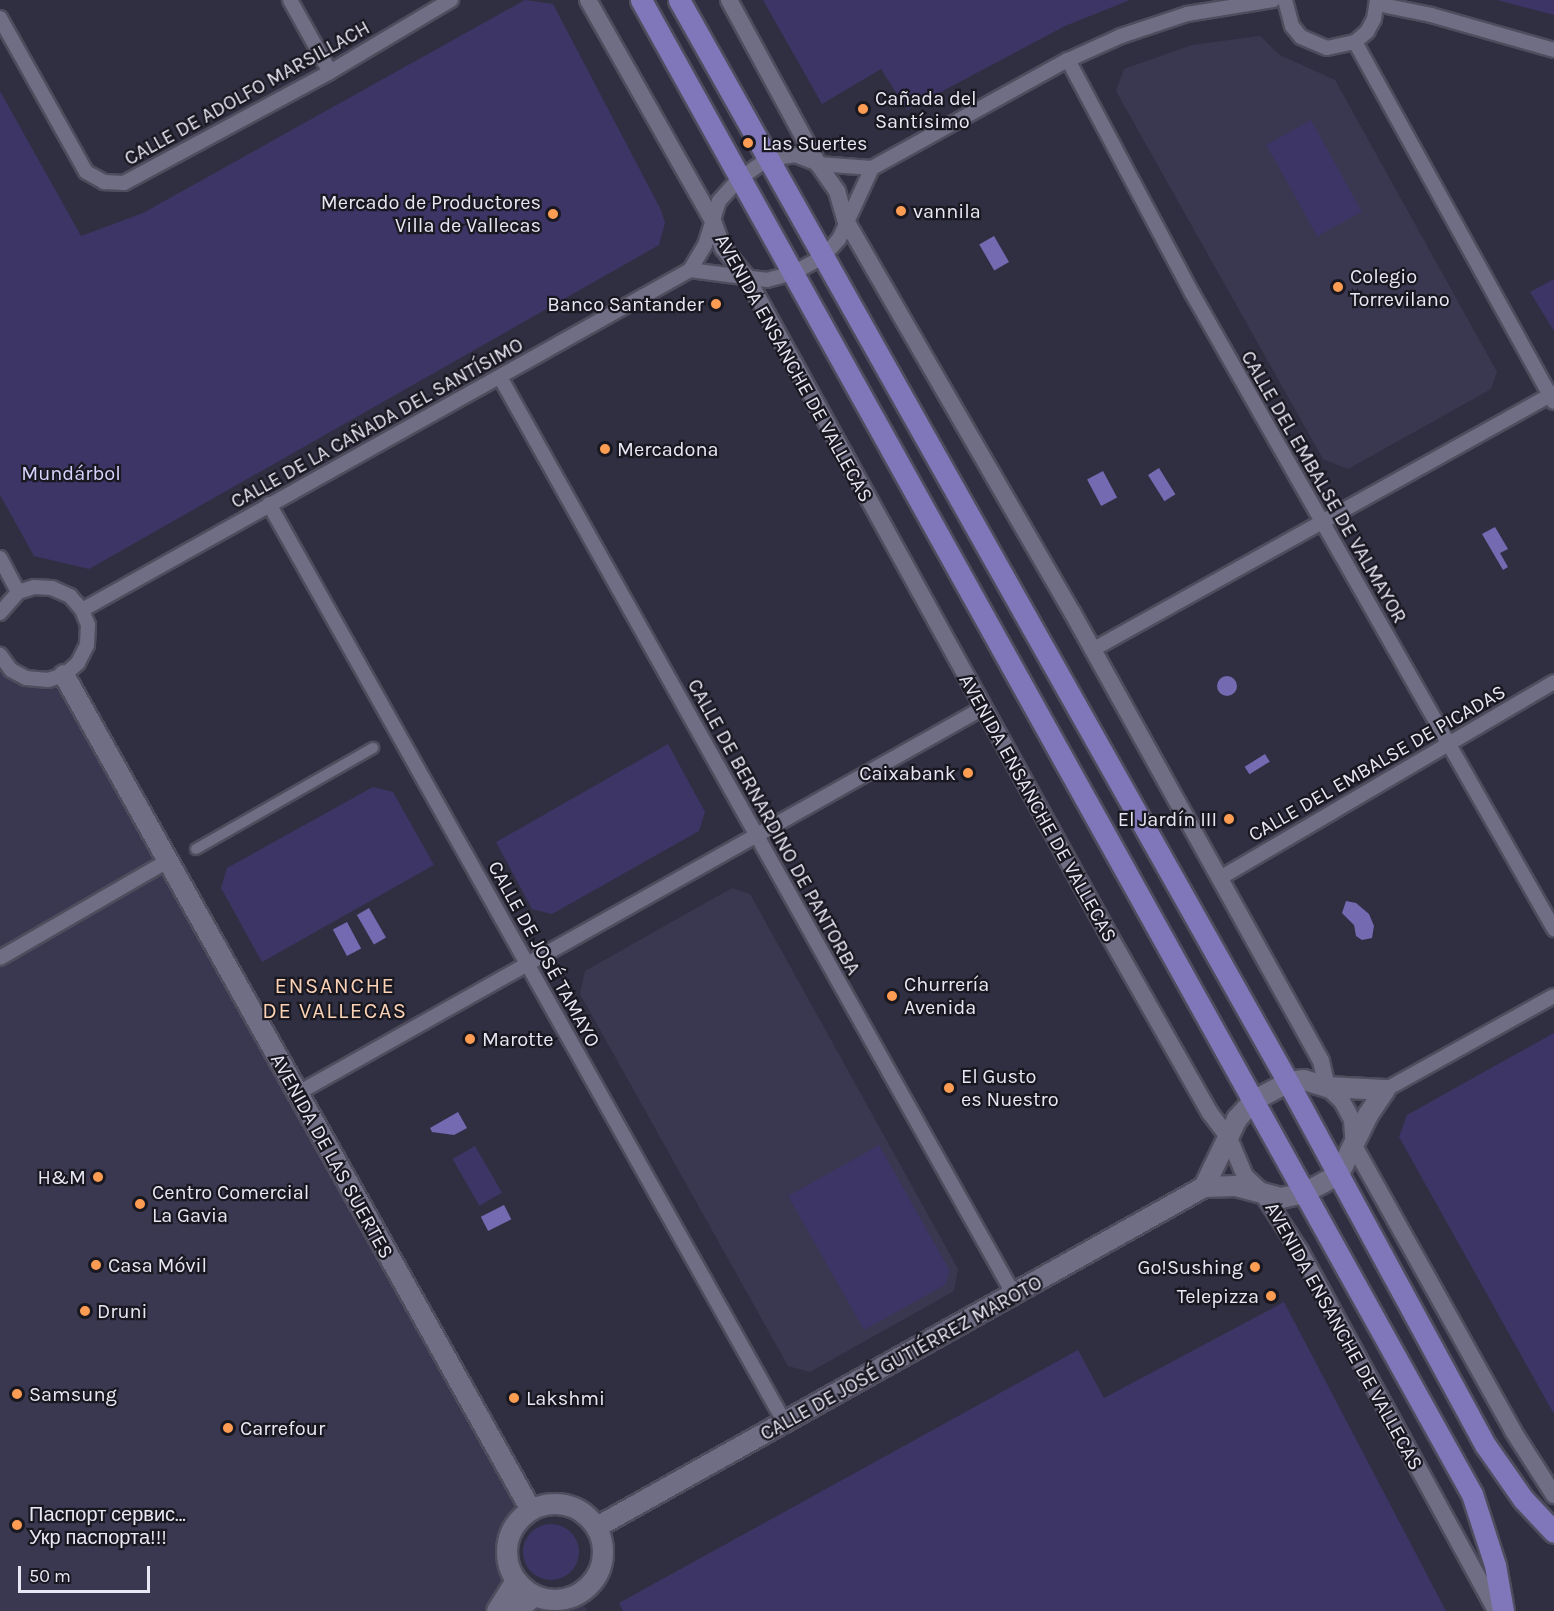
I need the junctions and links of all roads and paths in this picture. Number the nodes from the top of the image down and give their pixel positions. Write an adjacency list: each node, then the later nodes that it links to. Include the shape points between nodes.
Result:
1 (290, 0): 14 (street)
2 (452, 0): 14 (street, CALLE DE ADOLFO MARSILLACH)
3 (588, 0): 20 (street, AVENIDA ENSANCHE DE VALLECAS)
4 (641, 0): 18 (main road, AVENIDA ENSANCHE DE VALLECAS)
5 (679, 0): 15 (main road)
6 (729, 0): 16 (street)
7 (1273, 0): 13 (street, via 1187,14)
8 (1286, 0): 11 (street, via 1292,26 1313,44 1341,47)
9 (1377, 2): 11 (street, via 1374,19); 12 (street)
10 (0, 18): 14 (street, CALLE DE ADOLFO MARSILLACH, via 72,150 86,172 104,182 124,183 150,172)
11 (1355, 42): 26 (street)
12 (1554, 50)
13 (1068, 60): 17 (street); 28 (street, CALLE DEL EMBALSE DE VALMAYOR)
14 (330, 72)
15 (768, 159): 16 (street, via 795,154); 18 (street); 21 (main road)
16 (818, 164): 17 (street); 19 (street, via 837,191)
17 (872, 168): 19 (street)
18 (740, 179): 20 (street, via 719,201); 23 (main road, AVENIDA ENSANCHE DE VALLECAS)
19 (845, 219): 21 (street, via 838,239); 33 (street)
20 (713, 220): 22 (street); 24 (street, AVENIDA ENSANCHE DE VALLECAS, via 723,248)
21 (823, 257): 23 (street); 48 (main road)
22 (690, 270): 24 (street); 25 (street, CALLE DE LA CAÑADA DEL SANTÍSIMO)
23 (793, 273): 24 (street, via 767,280); 52 (main road, AVENIDA ENSANCHE DE VALLECAS)
24 (746, 276): 37 (street, AVENIDA ENSANCHE DE VALLECAS)
25 (500, 377): 27 (street, CALLE DE LA CAÑADA DEL SANTÍSIMO); 40 (street, CALLE DE BERNARDINO DE PANTORBA)
26 (1553, 397): 28 (street)
27 (269, 504): 31 (street, CALLE DE LA CAÑADA DEL SANTÍSIMO); 46 (street, CALLE DE JOSÉ TAMAYO)
28 (1320, 522): 33 (street); 38 (street, CALLE DEL EMBALSE DE VALMAYOR)
29 (0, 558): 30 (street)
30 (18, 592): 31 (street, via 34,587 52,588 70,596); 32 (street)
31 (82, 610): 35 (street, via 88,625 87,645 78,663)
32 (0, 613)
33 (1092, 650): 43 (street)
34 (0, 657): 35 (street, via 26,678 48,680)
35 (64, 675): 42 (main road, AVENIDA DE LAS SUERTES)
36 (1554, 682): 38 (street, CALLE DEL EMBALSE DE PICADAS)
37 (983, 708): 40 (street); 53 (street, AVENIDA ENSANCHE DE VALLECAS, via 1196,1088)
38 (1449, 744): 43 (street, CALLE DEL EMBALSE DE PICADAS); 44 (street, CALLE DEL EMBALSE DE VALMAYOR)
39 (373, 748): 41 (street)
40 (758, 836): 46 (street); 59 (street, CALLE DE BERNARDINO DE PANTORBA)
41 (196, 849)
42 (167, 861): 45 (street); 51 (main road, AVENIDA DE LAS SUERTES)
43 (1220, 878): 49 (street, via 1321,1061)
44 (1554, 929)
45 (0, 958)
46 (528, 964): 51 (street); 60 (street, CALLE DE JOSÉ TAMAYO)
47 (1554, 996): 50 (street)
48 (1288, 1082): 49 (main road, via 1304,1080); 52 (main road); 55 (main road)
49 (1327, 1087): 50 (main road); 54 (street, via 1342,1101 1352,1120)
50 (1385, 1090): 54 (main road)
51 (298, 1093): 62 (main road, AVENIDA DE LAS SUERTES)
52 (1253, 1101): 53 (main road, via 1237,1119); 58 (main road, AVENIDA ENSANCHE DE VALLECAS)
53 (1229, 1138): 56 (main road); 57 (street, AVENIDA ENSANCHE DE VALLECAS, via 1245,1176)
54 (1354, 1146): 55 (main road); 61 (street, via 1513,1431)
55 (1339, 1174): 58 (main road, CALLE DE JOSÉ GUTIÉRREZ MAROTO); 64 (main road, via 1486,1446 1523,1499)
56 (1204, 1187): 57 (main road, CALLE DE JOSÉ GUTIÉRREZ MAROTO, via 1236,1186); 59 (main road, CALLE DE JOSÉ GUTIÉRREZ MAROTO)
57 (1261, 1191): 58 (main road, CALLE DE JOSÉ GUTIÉRREZ MAROTO, via 1281,1198); 70 (street, AVENIDA ENSANCHE DE VALLECAS, via 1300,1251)
58 (1304, 1193): 71 (main road, AVENIDA ENSANCHE DE VALLECAS, via 1472,1494 1495,1565)
59 (1014, 1295): 60 (main road, CALLE DE JOSÉ GUTIÉRREZ MAROTO)
60 (785, 1423): 63 (main road, CALLE DE JOSÉ GUTIÉRREZ MAROTO)
61 (1554, 1495)
62 (531, 1510): 63 (main road, via 549,1504 568,1505 585,1514); 65 (main road, via 516,1525 508,1545 507,1558)
63 (597, 1527): 67 (main road, via 604,1546 603,1565)
64 (1554, 1532)
65 (516, 1581): 66 (main road); 68 (main road)
66 (534, 1596): 67 (main road); 69 (main road)
67 (583, 1603)
68 (497, 1611)
69 (517, 1611)
70 (1496, 1611)
71 (1503, 1611)

